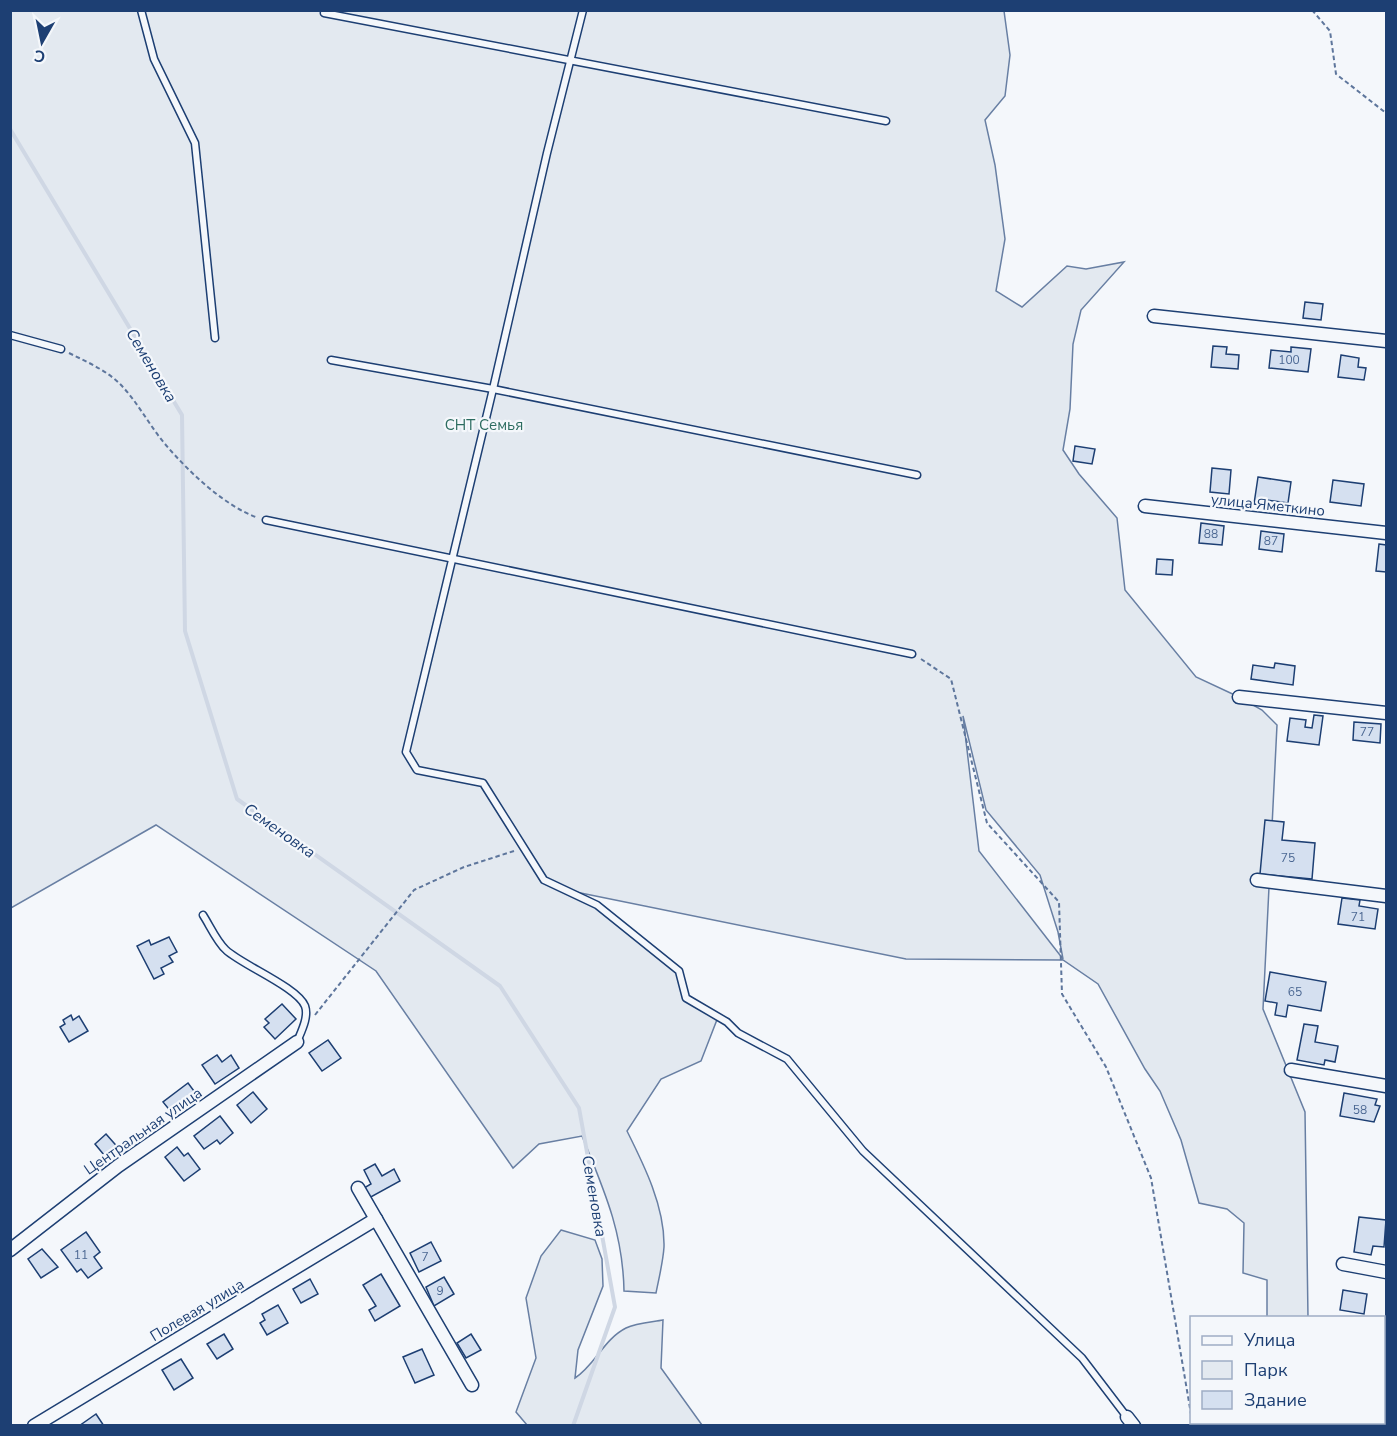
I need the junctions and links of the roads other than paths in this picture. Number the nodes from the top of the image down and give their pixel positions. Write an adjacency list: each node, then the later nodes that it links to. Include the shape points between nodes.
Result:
1 (141, 10): 8 (lane, via 154,59 195,143)
2 (583, 10): 4 (lane)
3 (324, 13): 4 (lane)
4 (572, 60): 5 (lane); 12 (lane)
5 (886, 122)
6 (1154, 316): 9 (street)
7 (10, 335): 10 (lane)
8 (215, 338)
9 (1386, 341)
10 (61, 350)
11 (331, 360): 12 (lane)
12 (494, 389): 13 (lane); 17 (lane)
13 (917, 475)
14 (1145, 506): 16 (street, улица Яметкино)
15 (266, 520): 17 (lane)
16 (1386, 533)
17 (453, 558): 18 (lane); 33 (lane, via 406,752 417,770 483,783 544,880 597,905 680,971 686,998 738,1033 787,1059 863,1151 1082,1358)
18 (912, 654)
19 (1239, 697): 20 (street)
20 (1386, 713)
21 (1257, 880): 22 (street)
22 (1386, 896)
23 (203, 915): 24 (lane, via 225,950 274,980 305,1006 305,1020)
24 (297, 1042): 29 (street, Центральная улица, via 118,1166)
25 (1291, 1070): 26 (street)
26 (1386, 1086)
27 (358, 1188): 28 (street)
28 (376, 1220): 32 (street); 34 (street, Полевая улица)
29 (10, 1250)
30 (1343, 1264): 31 (street)
31 (1386, 1272)
32 (472, 1385)
33 (1130, 1421)
34 (34, 1425)

